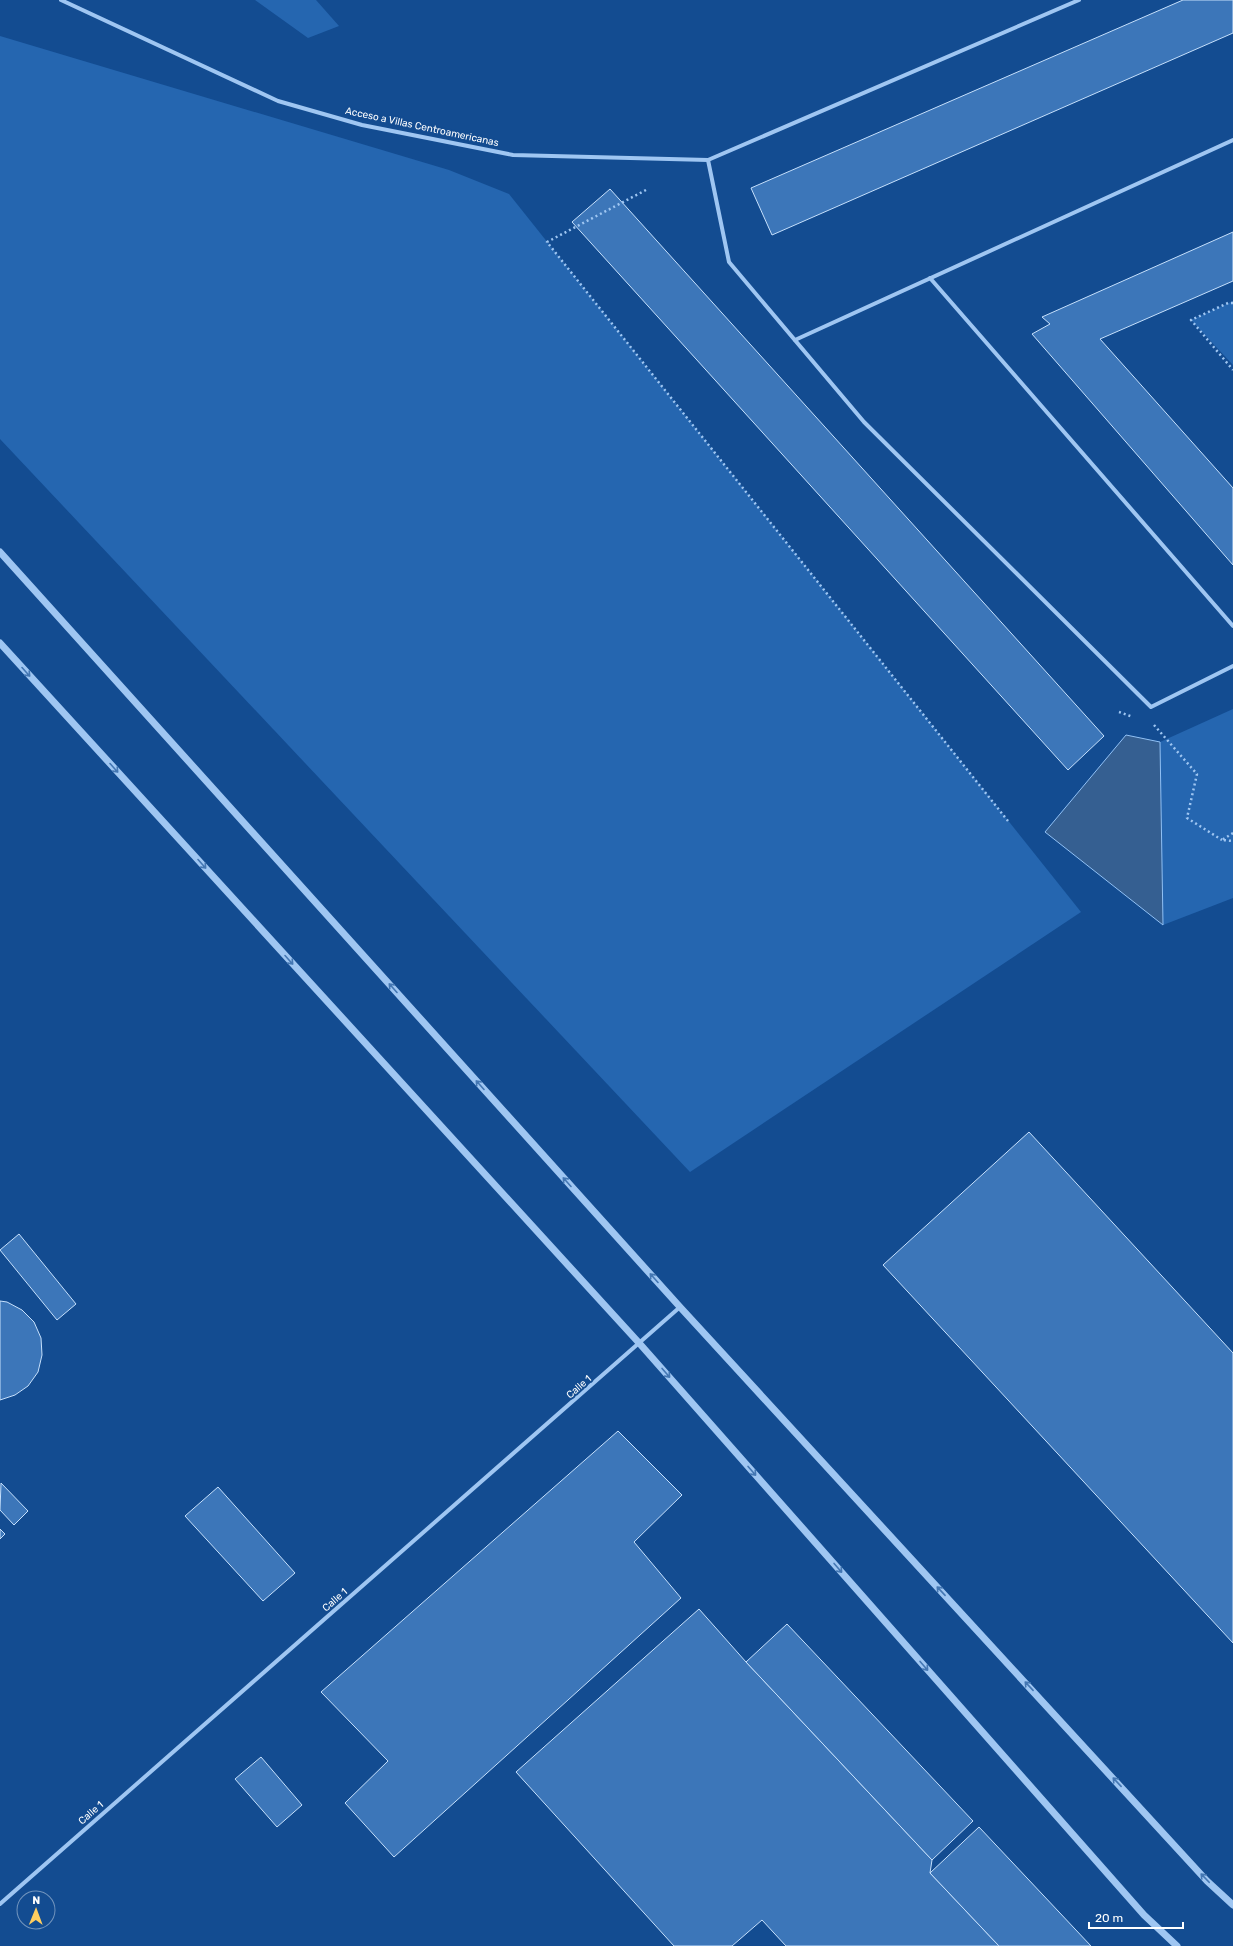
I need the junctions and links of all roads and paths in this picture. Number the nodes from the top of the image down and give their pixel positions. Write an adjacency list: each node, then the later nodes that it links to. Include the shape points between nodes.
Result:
1 (61, 0): 4 (street, Acceso a Villas Centroamericanas, via 278,100 362,125 513,155)
2 (1079, 0): 4 (street)
3 (1233, 140): 6 (street)
4 (708, 160): 8 (street, via 729,262)
5 (646, 190): 17 (path, via 547,242)
6 (930, 278): 8 (street); 11 (street)
7 (1233, 303): 9 (path, via 1191,320)
8 (795, 340): 13 (street, via 864,422 1151,707)
9 (1233, 370)
10 (0, 552): 21 (street, one-way to 10)
11 (1233, 626)
12 (0, 643): 22 (street, one-way to 22)
13 (1233, 666)
14 (1119, 712): 15 (path)
15 (1139, 719)
16 (1152, 723): 19 (path, via 1197,774 1187,818)
17 (1008, 821)
18 (1233, 833): 19 (path)
19 (1222, 840): 20 (path)
20 (1233, 841)
21 (680, 1307): 22 (street, Calle 1); 24 (street, one-way to 21, via 1207,1881)
22 (640, 1344): 23 (street, Calle 1); 25 (street, one-way to 25, via 1144,1915)
23 (0, 1904)
24 (1233, 1905)
25 (1177, 1946)

